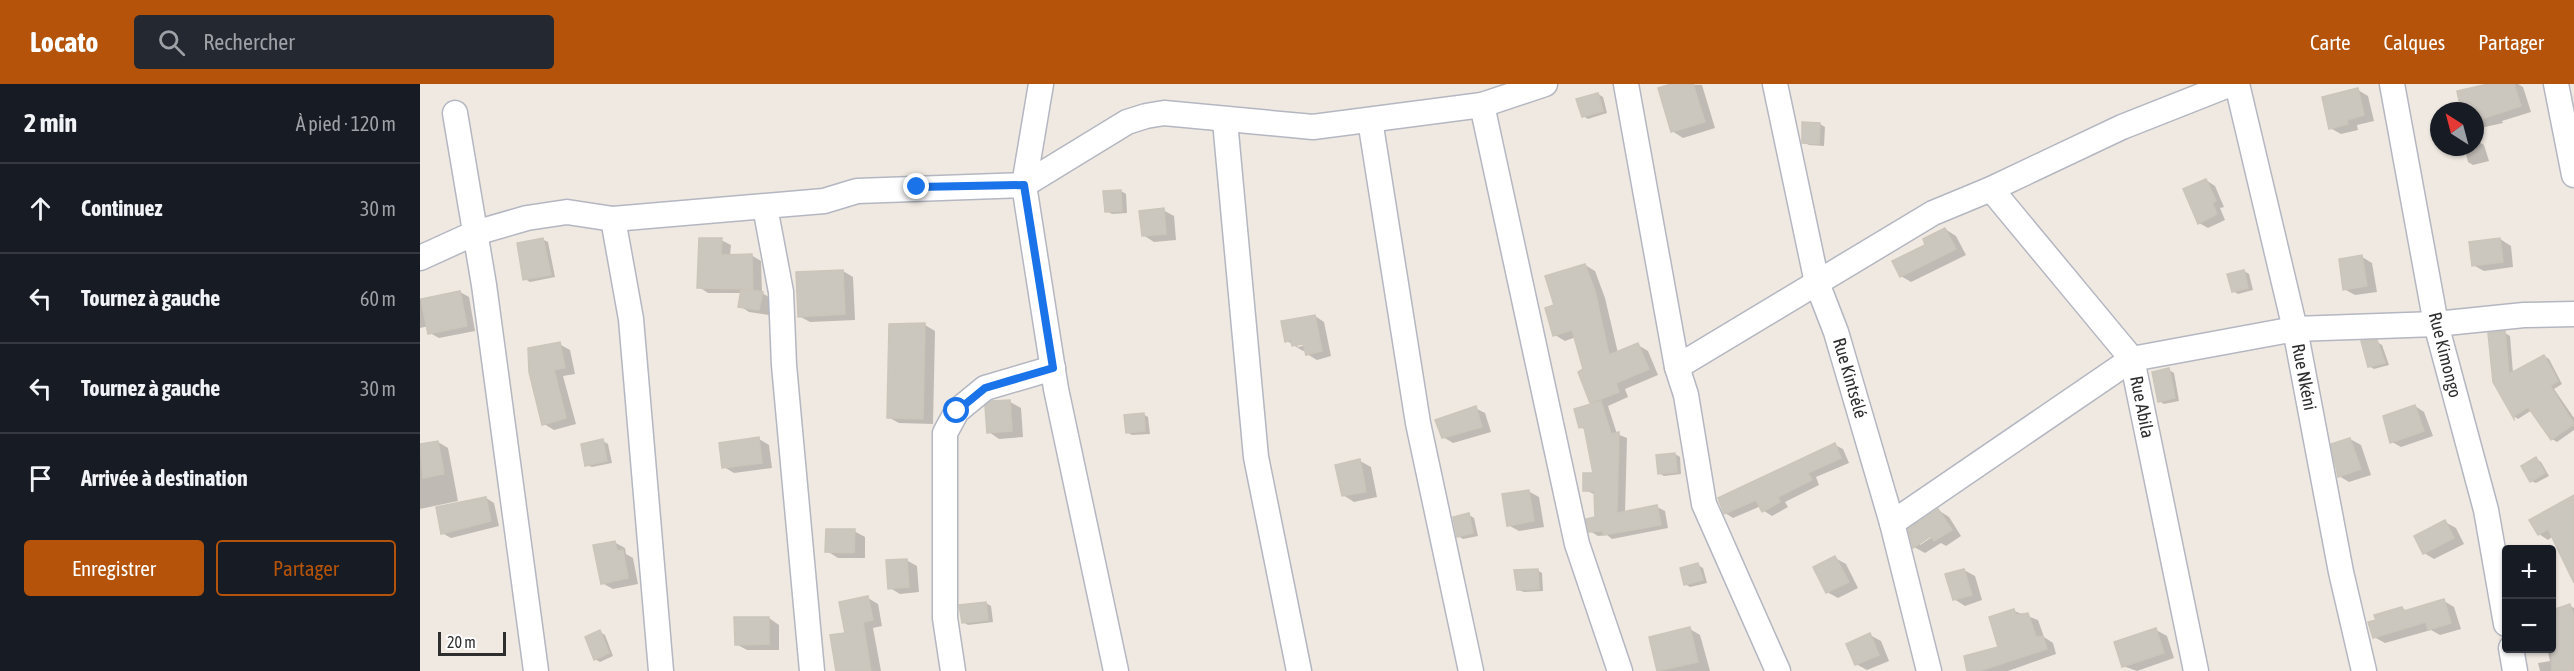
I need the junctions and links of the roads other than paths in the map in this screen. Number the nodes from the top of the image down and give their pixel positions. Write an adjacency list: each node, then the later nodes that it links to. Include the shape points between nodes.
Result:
1 (1041, 84): 14 (street)
2 (1545, 84): 9 (street)
3 (1626, 84): 25 (street)
4 (1775, 84): 20 (street, Rue Kintsélé)
5 (2230, 84): 15 (street, via 2122,127)
6 (2236, 84): 23 (street, Rue Nkéni)
7 (2392, 84): 22 (street, Rue Kimongo)
8 (2556, 84): 13 (street)
9 (1482, 105): 11 (street); 37 (street, via 1576,544)
10 (455, 113): 18 (street)
11 (1370, 120): 12 (street, via 1313,128); 36 (street, via 1418,423)
12 (1225, 121): 14 (street, via 1164,113 1127,122); 35 (street, via 1256,457)
13 (2574, 175)
14 (1024, 185): 16 (street, via 856,191 824,201); 26 (street)
15 (1991, 189): 20 (street, via 1933,213); 24 (street, Rue Abila)
16 (765, 207): 17 (street); 32 (street, via 781,292)
17 (613, 219): 18 (street, via 567,212 527,218); 31 (street, via 631,319)
18 (475, 233): 19 (street); 30 (street)
19 (420, 258)
20 (1817, 283): 25 (street); 27 (street, Rue Kintsélé, via 1836,332)
21 (2574, 314): 22 (street)
22 (2436, 324): 23 (street); 28 (street, Rue Kimongo, via 2486,510)
23 (2295, 329): 24 (street); 41 (street, Rue Nkéni)
24 (2133, 359): 27 (street); 40 (street, Rue Abila)
25 (1677, 367): 38 (street, via 1686,394 1704,504)
26 (1053, 368): 33 (street, via 985,388 957,411 945,433 945,618); 34 (street)
27 (1892, 524): 39 (street, Rue Kintsélé)
28 (2502, 601)
29 (2512, 653): 42 (street)
30 (536, 671)
31 (661, 671)
32 (812, 671)
33 (953, 671)
34 (1116, 671)
35 (1299, 671)
36 (1471, 671)
37 (1620, 671)
38 (1778, 671)
39 (1929, 671)
40 (2196, 671)
41 (2364, 671)
42 (2515, 671)

